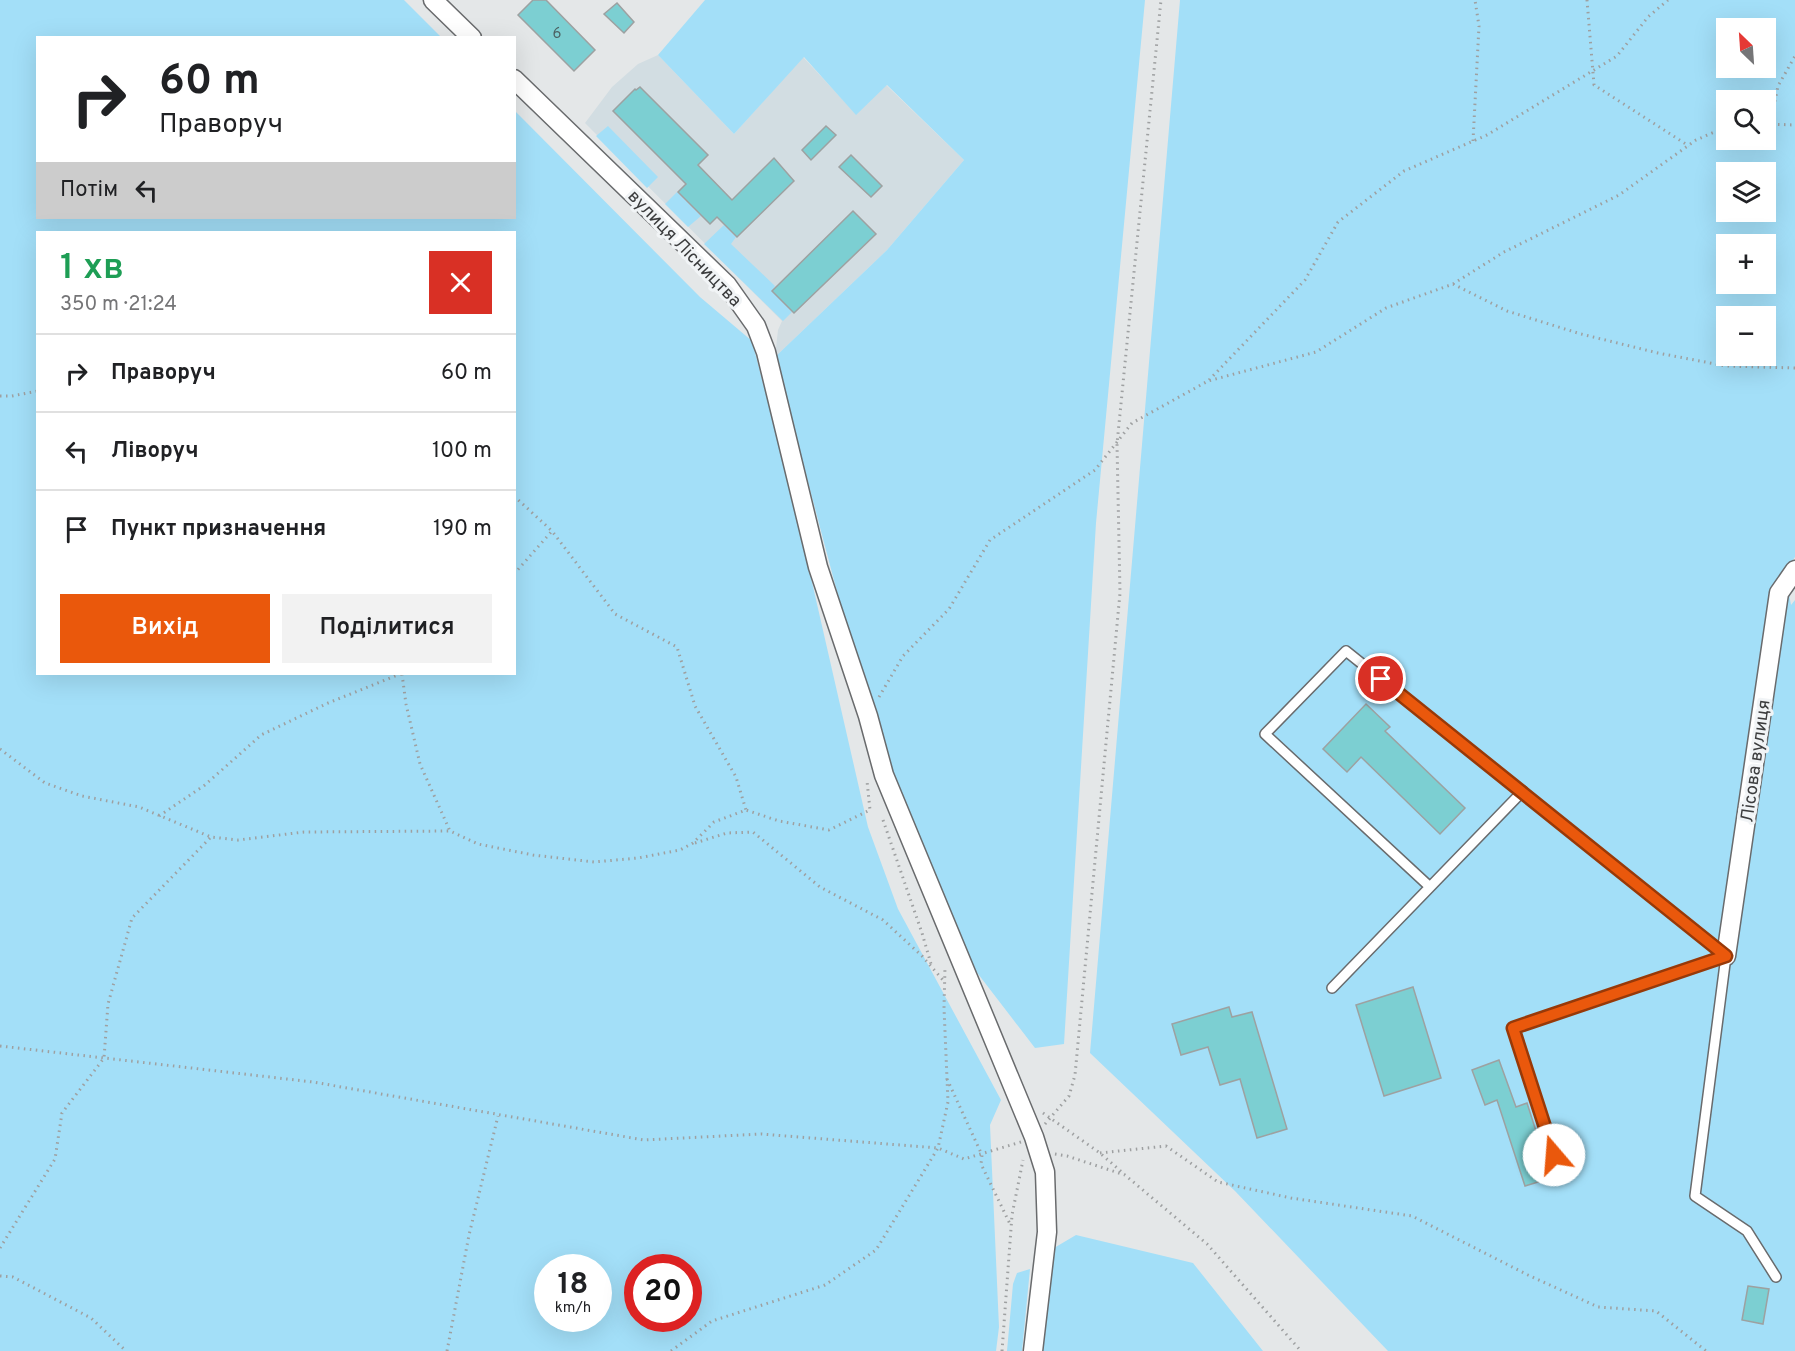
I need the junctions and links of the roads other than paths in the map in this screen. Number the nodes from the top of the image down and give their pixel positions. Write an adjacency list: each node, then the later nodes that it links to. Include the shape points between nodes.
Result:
1 (433, 0): 2 (street)
2 (470, 36)
3 (516, 81): 11 (street, вулиця Лісництва, via 737,297 756,326 766,352 818,567 884,775 1045,1172 1047,1232)
4 (1795, 570): 7 (street, Лісова вулиця, via 1779,593)
5 (1522, 791): 6 (lane); 6 (lane, via 1346,651 1265,734); 7 (lane)
6 (1430, 887): 8 (lane)
7 (1726, 956): 9 (lane, via 1513,1028); 10 (lane, via 1695,1196 1747,1231)
8 (1332, 988)
9 (1560, 1176)
10 (1776, 1277)
11 (1033, 1351)

